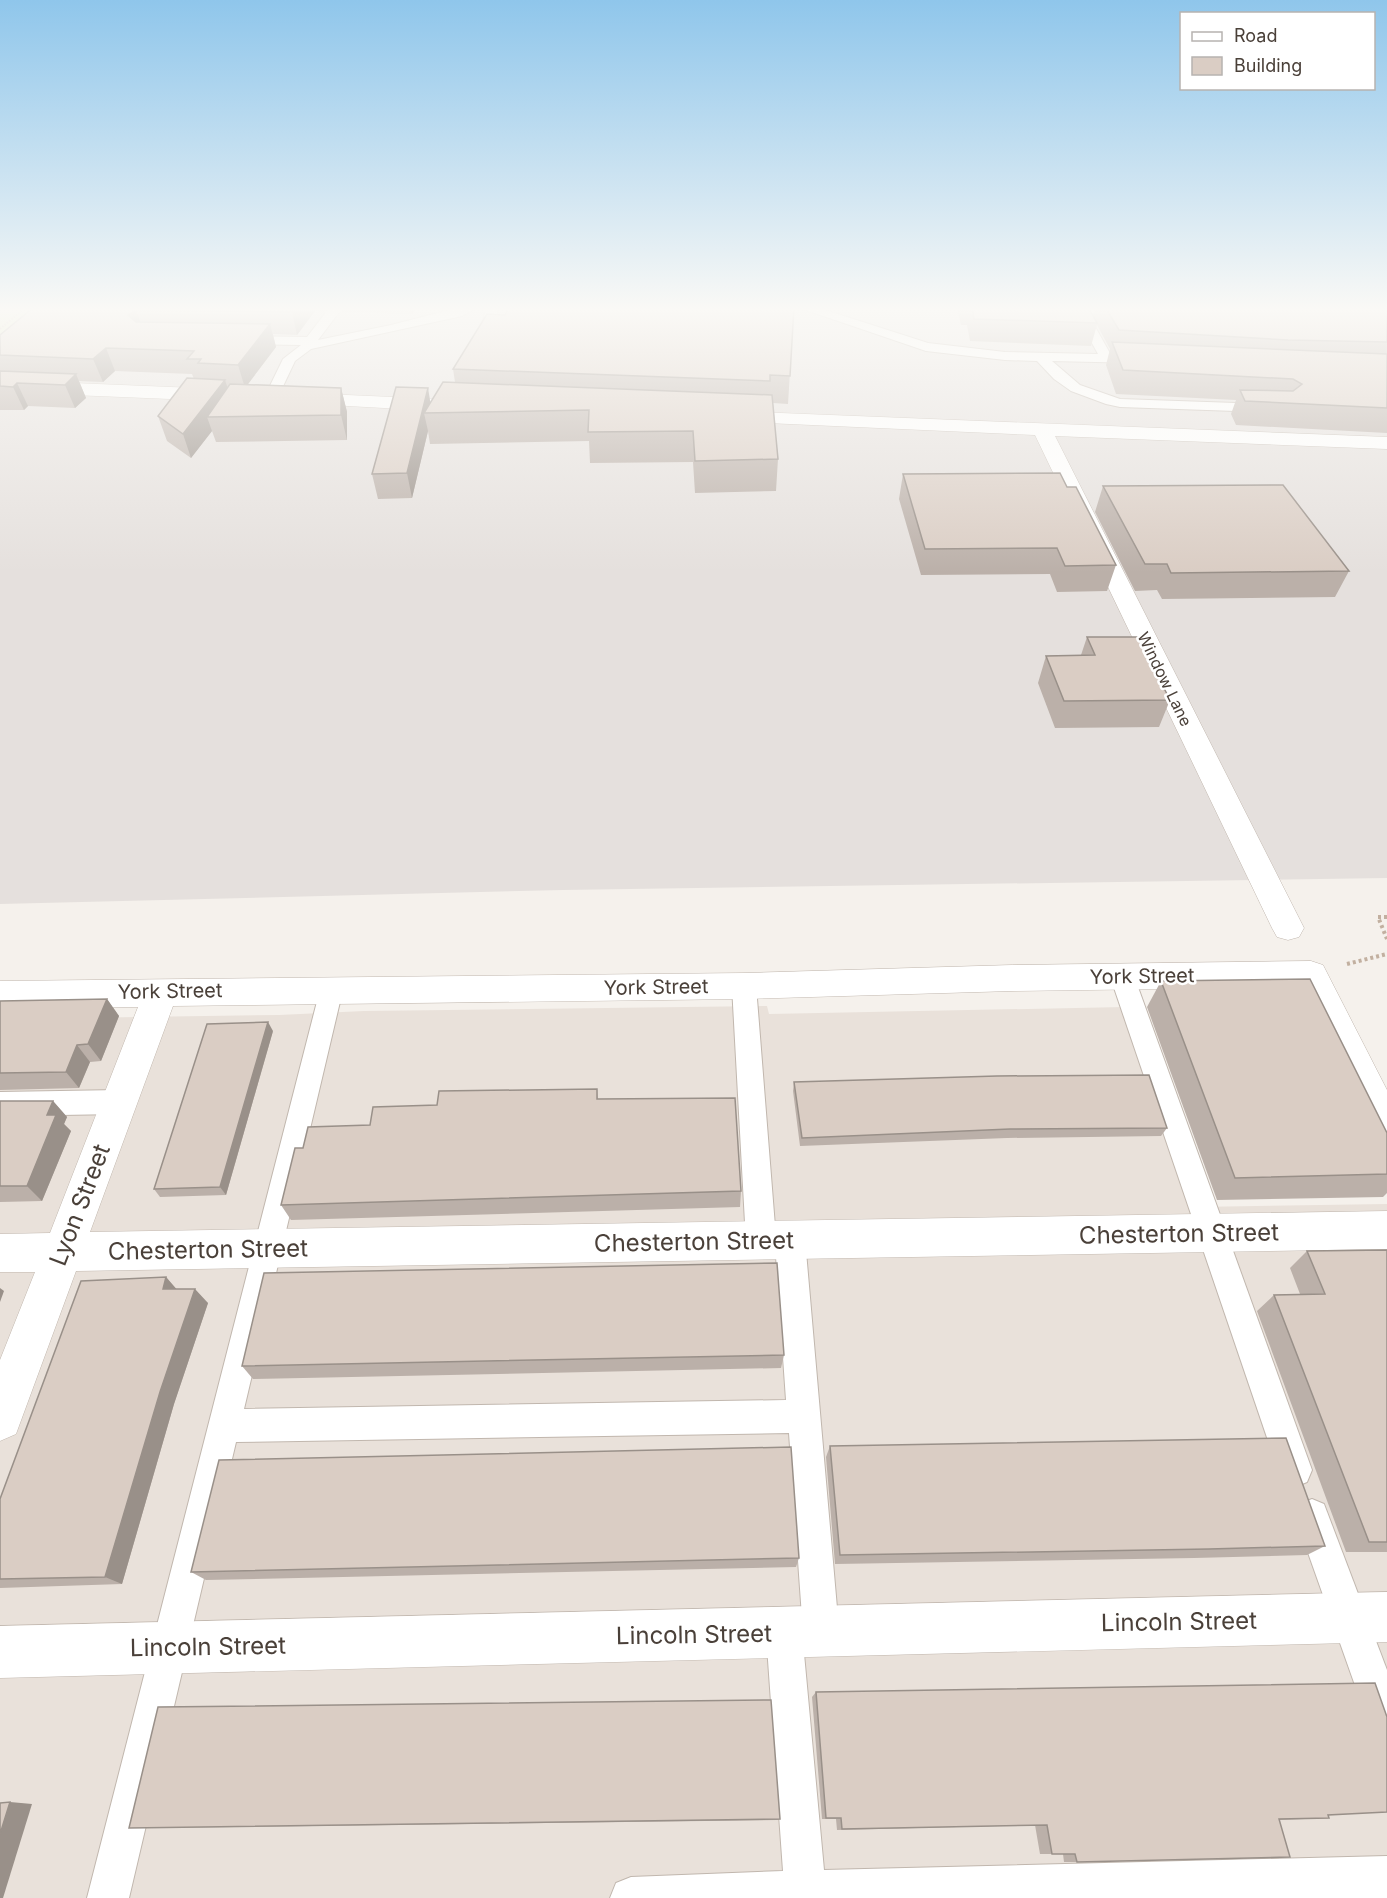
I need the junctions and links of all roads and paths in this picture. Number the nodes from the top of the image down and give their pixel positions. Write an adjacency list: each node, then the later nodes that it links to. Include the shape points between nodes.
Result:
1 (232, 396): 3 (street)
2 (1088, 396): 5 (lane, via 1120,404)
3 (271, 398): 4 (street)
4 (456, 406)
5 (1283, 409)
6 (712, 416): 7 (street)
7 (1042, 430): 8 (street); 10 (street, Window Lane)
8 (1387, 443)
9 (1387, 917): 11 (path, via 1378,917)
10 (1288, 928)
11 (1387, 939)
12 (1122, 976): 13 (street, York Street); 19 (street, York Street, via 1311,974); 21 (lane)
13 (744, 986): 14 (street, York Street); 22 (lane)
14 (332, 989): 15 (street, York Street); 23 (lane)
15 (161, 992): 16 (street, York Street); 17 (street, Lyon Street)
16 (0, 994)
17 (120, 1102): 18 (lane); 24 (street, Lyon Street)
18 (0, 1104)
19 (1387, 1128)
20 (1387, 1230): 21 (street, Chesterton Street)
21 (1211, 1233): 22 (street, Chesterton Street); 29 (lane)
22 (775, 1241): 23 (street, Chesterton Street); 26 (lane)
23 (268, 1249): 24 (street, Chesterton Street); 28 (lane)
24 (62, 1252): 25 (street, Chesterton Street); 27 (street, Lyon Street)
25 (0, 1253)
26 (803, 1416): 28 (lane); 30 (lane)
27 (0, 1418)
28 (224, 1426): 31 (lane)
29 (1368, 1618): 30 (street, Lincoln Street); 33 (lane)
30 (802, 1632): 31 (street, Lincoln Street); 35 (lane)
31 (169, 1648): 32 (street, Lincoln Street); 36 (lane)
32 (0, 1652)
33 (1387, 1722)
34 (1387, 1877): 35 (lane)
35 (795, 1894): 37 (lane)
36 (108, 1898)
37 (631, 1898)

